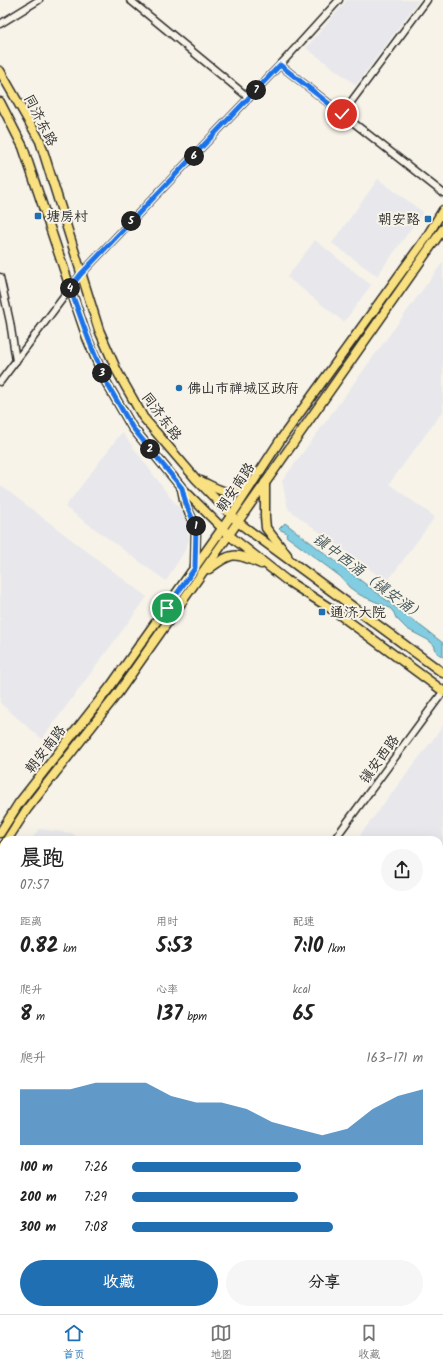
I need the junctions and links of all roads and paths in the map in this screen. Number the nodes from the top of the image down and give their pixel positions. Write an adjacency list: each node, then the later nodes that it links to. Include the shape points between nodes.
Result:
1 (39, 0): 5 (street)
2 (130, 0): 8 (street)
3 (339, 0): 6 (street)
4 (427, 0): 10 (street)
5 (0, 24)
6 (280, 65): 8 (street); 10 (street)
7 (0, 71): 14 (main road, 同济东路, via 40,141)
8 (249, 98): 14 (street)
9 (0, 102): 16 (main road, 同济东路, via 23,147)
10 (342, 114): 11 (street)
11 (443, 193)
12 (443, 210): 20 (main road, 朝安南路, via 426,238 281,439)
13 (443, 229): 21 (main road, 朝安南路)
14 (81, 274): 16 (street); 19 (main road, 同济东路, via 117,371 143,418)
15 (0, 277): 17 (street)
16 (70, 288): 17 (street); 22 (main road, 同济东路, via 105,380 132,427)
17 (16, 361): 18 (street)
18 (0, 382)
19 (196, 478): 20 (main road, via 224,492 236,492); 23 (main road, 同济东路)
20 (257, 478): 23 (main road, 朝安南路)
21 (265, 483): 24 (main road, 朝安南路); 27 (main road, via 266,528)
22 (182, 488): 25 (main road, 同济东路); 28 (main road, via 196,527)
23 (231, 516): 24 (main road, 同济东路); 25 (main road, 朝安南路)
24 (238, 523): 26 (main road, 朝安南路); 27 (main road, 同济东路)
25 (222, 529): 26 (main road, 同济东路); 28 (main road, 朝安南路)
26 (230, 536): 29 (main road, 同济东路); 30 (main road, 朝安南路)
27 (297, 566): 31 (main road, 同济东路)
28 (195, 568): 33 (main road, 朝安南路, via 110,687 19,803)
29 (274, 571): 30 (main road, via 234,554); 32 (main road, 同济东路, via 336,612)
30 (203, 573): 34 (main road, 朝安南路, via 118,694 27,809)
31 (443, 673)
32 (443, 692): 35 (street, 镇安西路)
33 (0, 832)
34 (10, 836)
35 (337, 836)

